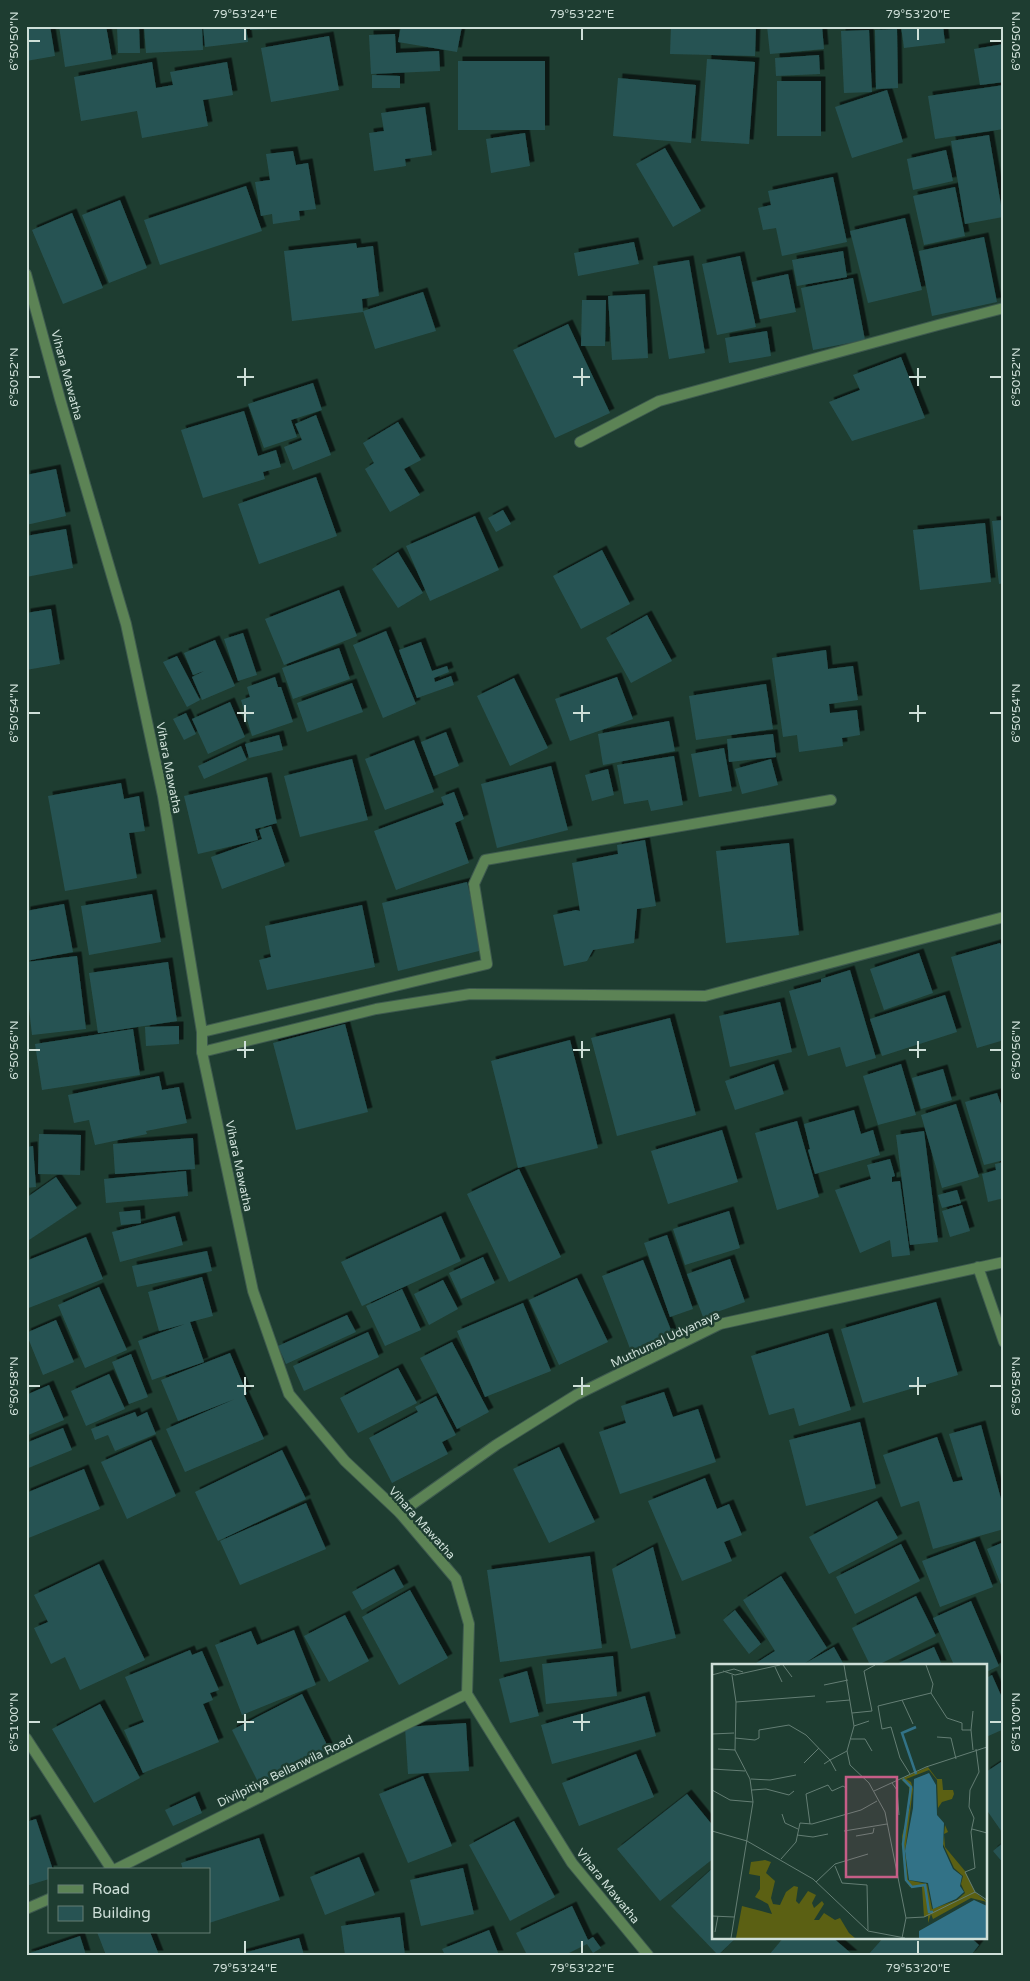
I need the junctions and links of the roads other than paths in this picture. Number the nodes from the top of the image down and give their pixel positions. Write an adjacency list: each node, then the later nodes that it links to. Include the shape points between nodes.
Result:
1 (26, 274): 6 (street, Vihara Mawatha, via 126,624 162,796)
2 (1004, 308): 3 (street, via 659,402)
3 (580, 442)
4 (831, 800): 6 (street, via 485,860 474,884 487,964)
5 (1004, 917): 7 (street, via 705,996 470,994 376,1009)
6 (202, 1032): 7 (street, Vihara Mawatha)
7 (202, 1052): 11 (street, Vihara Mawatha, via 253,1291 289,1394 345,1461)
8 (1004, 1262): 9 (street, Muthumal Udyanaya)
9 (978, 1267): 10 (street); 11 (street, Muthumal Udyanaya, via 720,1324 576,1395 496,1445)
10 (1004, 1342)
11 (400, 1514): 12 (street, Vihara Mawatha, via 456,1579 469,1624)
12 (468, 1694): 15 (street, Divilpitiya Bellanwila Road); 18 (street, Vihara Mawatha, via 572,1863)
13 (26, 1738): 14 (street)
14 (112, 1868)
15 (117, 1868)
16 (48, 1899): 17 (street)
17 (26, 1910)
18 (648, 1955)

